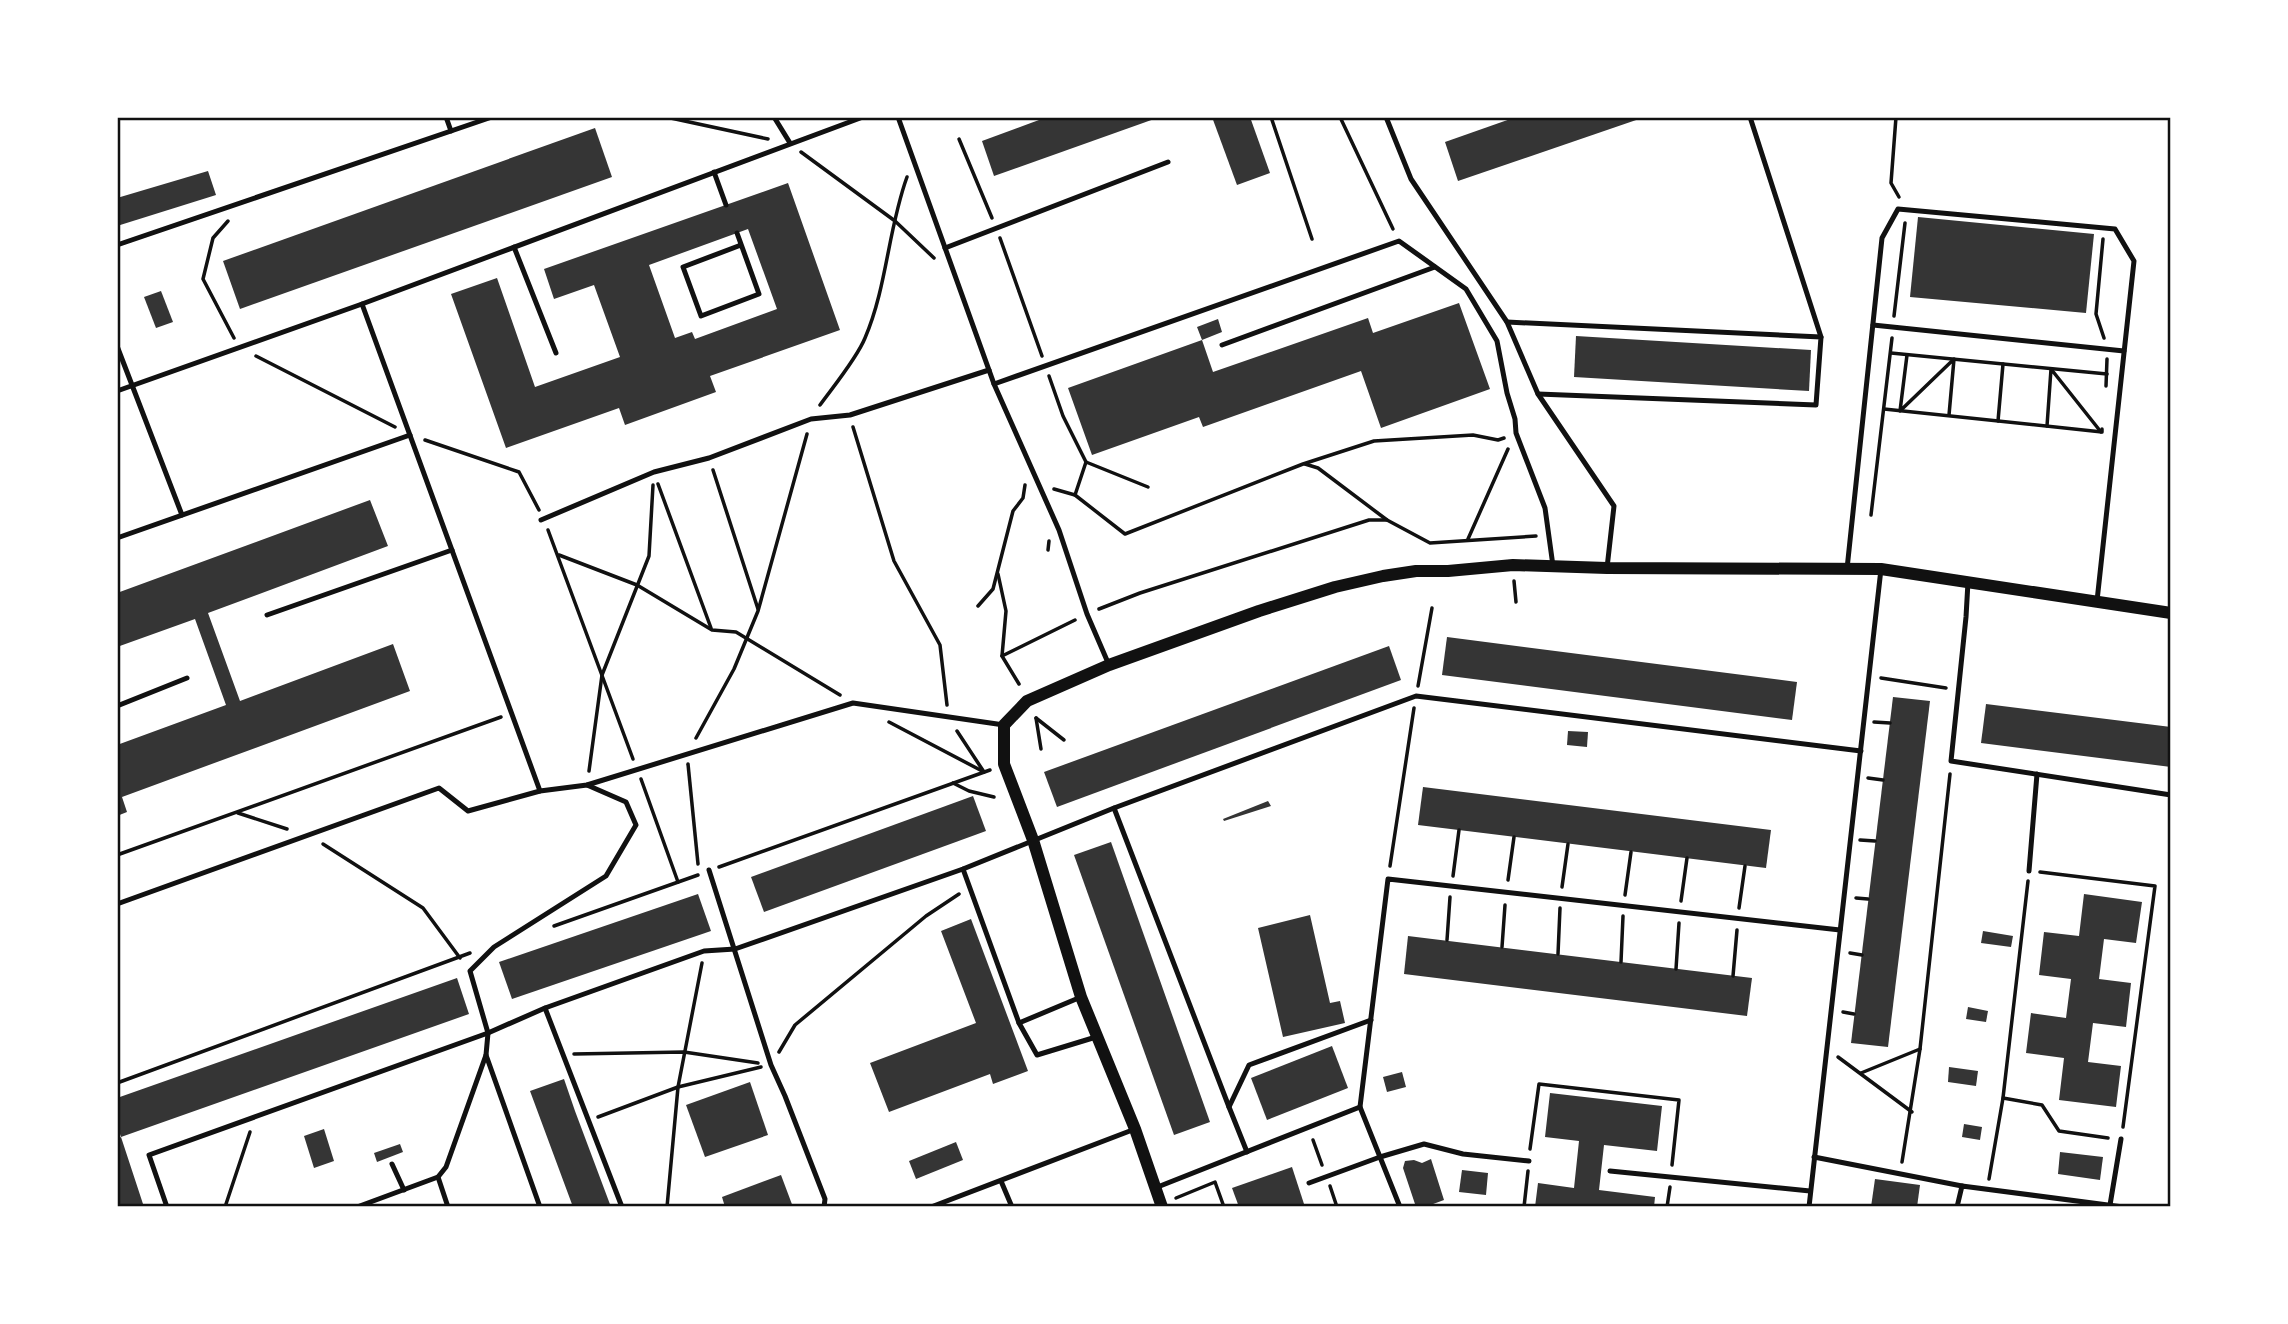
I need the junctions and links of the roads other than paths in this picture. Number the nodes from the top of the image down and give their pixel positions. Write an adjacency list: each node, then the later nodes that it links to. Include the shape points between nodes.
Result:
1 (446, 117): 8 (lane)
2 (492, 117): 8 (lane)
3 (774, 117): 9 (lane)
4 (863, 117): 9 (lane)
5 (898, 117): 17 (lane)
6 (1386, 117): 20 (lane, via 1411,179)
7 (1750, 117): 22 (lane)
8 (451, 131): 14 (lane)
9 (790, 144): 11 (lane)
10 (1168, 162): 17 (lane)
11 (714, 172): 12 (lane); 16 (lane)
12 (726, 205)
13 (737, 233): 15 (lane)
14 (117, 245)
15 (741, 245): 15 (lane, via 759,294 701,316 683,267)
16 (514, 247): 19 (lane); 26 (lane)
17 (945, 247): 27 (lane)
18 (1435, 267): 23 (lane); 28 (lane, via 1399,241); 37 (lane, via 1466,289 1497,341 1516,433 1545,508)
19 (362, 304): 29 (lane); 32 (lane)
20 (1507, 322): 22 (lane); 31 (lane)
21 (1873, 325): 25 (lane); 25 (lane, via 1882,238 1898,209 2115,229 2134,261); 39 (lane)
22 (1821, 337): 31 (lane, via 1816,405)
23 (1222, 345)
24 (117, 346): 29 (lane)
25 (2124, 351): 42 (lane)
26 (556, 353)
27 (989, 370): 28 (lane); 34 (lane, via 850,415 811,419 709,458 654,472)
28 (994, 384): 45 (lane, via 1059,530)
29 (132, 386): 30 (lane); 33 (lane)
30 (117, 391)
31 (1538, 394): 38 (lane, via 1614,506)
32 (410, 435): 33 (lane); 36 (lane)
33 (182, 515): 35 (lane)
34 (542, 520)
35 (117, 538)
36 (452, 550): 44 (lane); 52 (lane)
37 (1553, 566): 38 (street); 45 (street, via 1383,576 1272,607)
38 (1607, 568): 39 (street)
39 (1847, 569): 40 (street)
40 (1881, 569): 41 (street); 49 (lane)
41 (1968, 582): 42 (street); 50 (lane, via 1951,761)
42 (2097, 602): 43 (street)
43 (2171, 614)
44 (267, 615)
45 (1109, 665): 48 (street, via 1027,701)
46 (187, 678): 47 (lane)
47 (117, 706)
48 (1004, 725): 51 (lane, via 853,703); 55 (street, via 1004,764)
49 (1861, 751): 54 (lane, via 1416,696); 60 (lane)
50 (2037, 774): 53 (lane); 58 (lane)
51 (587, 785): 52 (lane); 66 (lane, via 626,802 636,825 606,876 494,947 470,971)
52 (540, 791): 59 (lane, via 468,811 439,788)
53 (2171, 795)
54 (1114, 808): 55 (lane); 69 (lane)
55 (1033, 841): 56 (lane); 62 (street)
56 (963, 869): 61 (lane); 65 (lane)
57 (709, 870): 61 (lane)
58 (2029, 871)
59 (117, 904)
60 (1840, 930): 64 (lane, via 1388,879); 75 (lane)
61 (735, 949): 63 (lane, via 704,951); 93 (lane, via 771,1065 825,1199)
62 (1081, 996): 65 (lane); 67 (street)
63 (545, 1008): 66 (lane); 92 (lane)
64 (1371, 1020): 69 (lane, via 1249,1065); 70 (lane)
65 (1020, 1023): 67 (lane, via 1037,1055)
66 (488, 1033): 68 (lane); 88 (lane, via 149,1155)
67 (1097, 1037): 71 (street)
68 (486, 1055): 79 (lane, via 446,1167); 91 (lane)
69 (1229, 1107): 73 (lane)
70 (1360, 1107): 73 (lane); 74 (lane)
71 (1135, 1129): 80 (lane); 83 (street)
72 (2122, 1139): 87 (lane)
73 (1247, 1153): 83 (lane)
74 (1380, 1157): 76 (lane, via 1424,1144 1463,1154); 81 (lane); 96 (lane)
75 (1814, 1157): 82 (lane); 85 (lane)
76 (1529, 1161)
77 (392, 1164): 84 (lane)
78 (1610, 1171): 85 (lane)
79 (438, 1177): 84 (lane); 90 (lane)
80 (1001, 1181): 94 (lane); 95 (lane)
81 (1308, 1183)
82 (1962, 1186): 87 (lane); 98 (lane)
83 (1155, 1188): 86 (street)
84 (404, 1189): 89 (lane)
85 (1810, 1191): 97 (lane)
86 (1168, 1203)
87 (2110, 1205): 99 (lane)
88 (167, 1207)
89 (357, 1207)
90 (447, 1207)
91 (540, 1207)
92 (622, 1207)
93 (824, 1207)
94 (931, 1207)
95 (1012, 1207)
96 (1400, 1207)
97 (1809, 1207)
98 (1957, 1207)
99 (2123, 1207)

